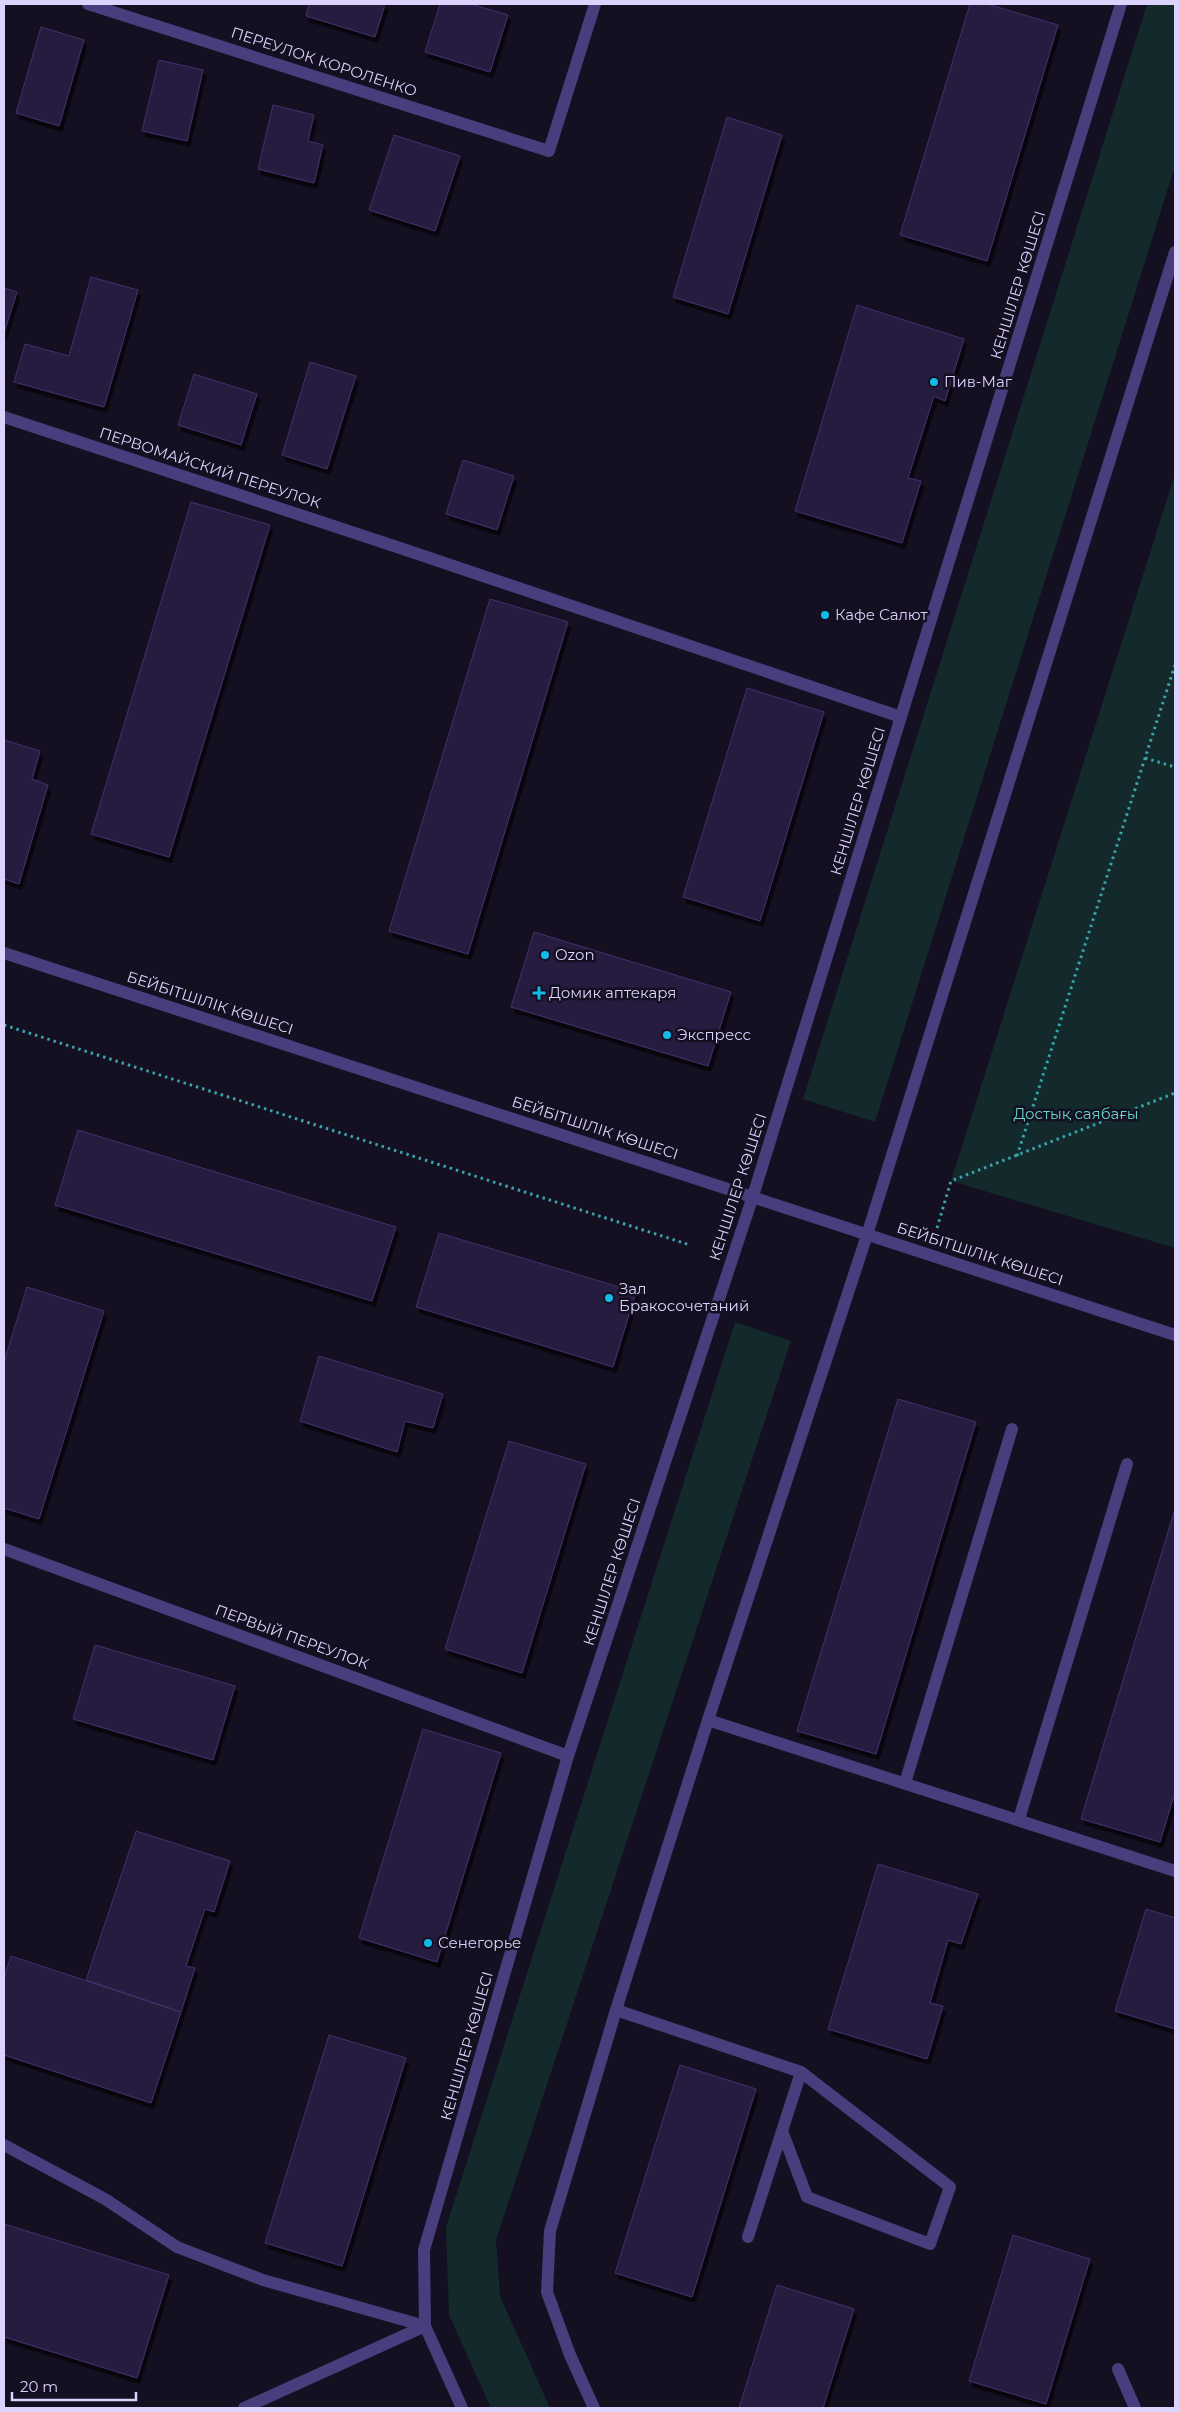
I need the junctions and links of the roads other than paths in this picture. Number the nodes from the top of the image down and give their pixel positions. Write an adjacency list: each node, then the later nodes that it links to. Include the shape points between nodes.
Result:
1 (88, 4): 2 (street, ПЕРЕУЛОК КОРОЛЕНКО, via 549,151)
2 (595, 4)
3 (1122, 4): 6 (street, КЕНШІЛЕР КӨШЕСІ)
4 (1175, 252): 9 (street)
5 (4, 417): 6 (street, ПЕРВОМАЙСКИЙ ПЕРЕУЛОК)
6 (901, 717): 8 (street, КЕНШІЛЕР КӨШЕСІ)
7 (4, 953): 8 (street, БЕЙБІТШІЛІК КӨШЕСІ)
8 (753, 1196): 9 (street, БЕЙБІТШІЛІК КӨШЕСІ); 15 (street, КЕНШІЛЕР КӨШЕСІ)
9 (867, 1235): 10 (street, БЕЙБІТШІЛІК КӨШЕСІ); 14 (street)
10 (1175, 1335)
11 (1012, 1429): 16 (street)
12 (1127, 1464): 17 (street)
13 (4, 1550): 15 (street, ПЕРВЫЙ ПЕРЕУЛОК)
14 (708, 1720): 16 (street); 19 (street)
15 (568, 1756): 24 (street, КЕНШІЛЕР КӨШЕСІ, via 424,2250)
16 (904, 1783): 17 (street)
17 (1019, 1819): 18 (street)
18 (1175, 1871)
19 (616, 2010): 20 (street); 28 (street, via 550,2231 547,2292)
20 (801, 2072): 21 (street); 21 (street, via 950,2188 930,2244 807,2197)
21 (782, 2131): 23 (street)
22 (4, 2145): 24 (street, via 105,2199 177,2247 263,2280)
23 (748, 2237)
24 (425, 2326): 26 (street); 27 (street, КЕНШІЛЕР КӨШЕСІ)
25 (1118, 2369): 29 (street)
26 (244, 2408)
27 (462, 2408)
28 (594, 2408)
29 (1135, 2408)

